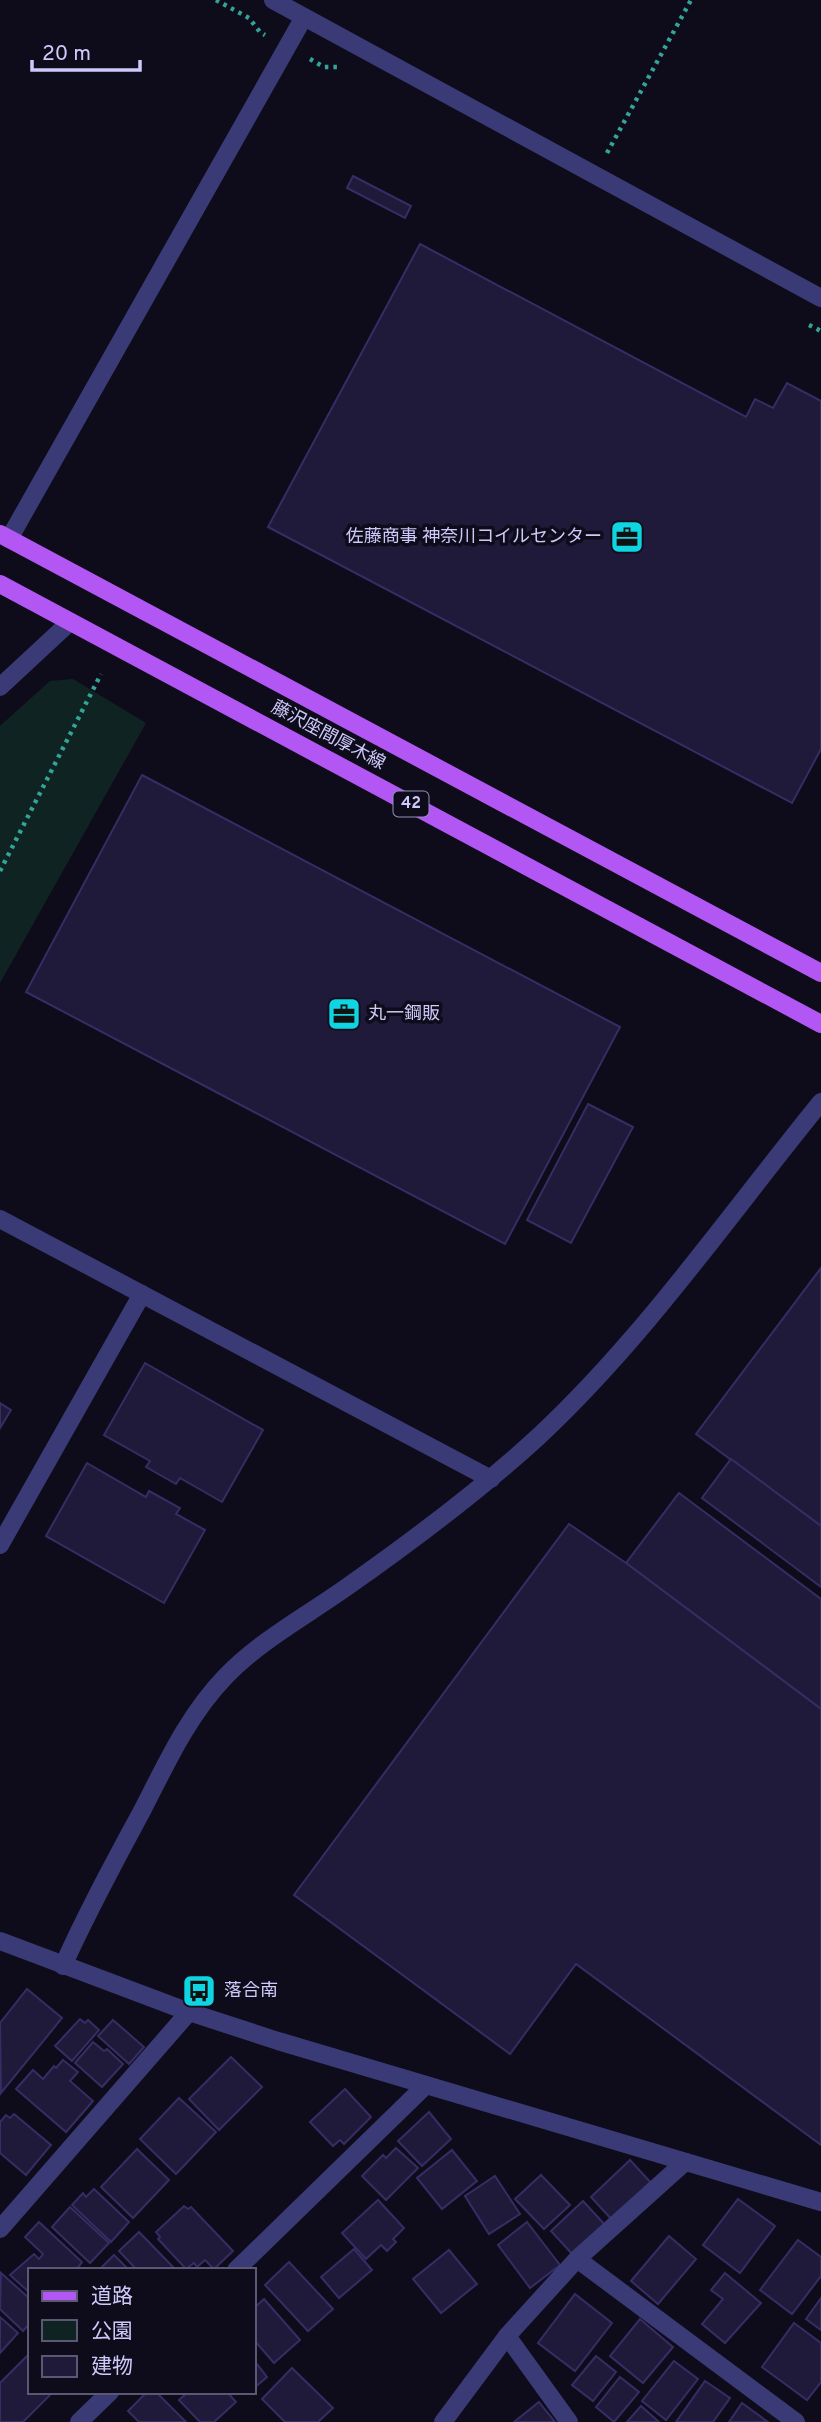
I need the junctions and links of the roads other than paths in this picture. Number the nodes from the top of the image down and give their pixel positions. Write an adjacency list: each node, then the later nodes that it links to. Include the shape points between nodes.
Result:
1 (273, 0): 2 (street)
2 (304, 17): 3 (street); 4 (street)
3 (821, 298)
4 (5, 537): 8 (main road, 藤沢座間厚木線 / 42)
5 (0, 584): 6 (main road, 藤沢座間厚木線 / 42)
6 (70, 621): 7 (street); 9 (main road, 藤沢座間厚木線 / 42)
7 (0, 687)
8 (821, 973)
9 (821, 1024)
10 (821, 1102): 13 (street, via 592,1383)
11 (0, 1219): 12 (street)
12 (142, 1294): 13 (street); 14 (street)
13 (491, 1479): 16 (street, via 389,1558 257,1649 212,1690 181,1736)
14 (0, 1545)
15 (0, 1941): 16 (street)
16 (63, 1966): 17 (street)
17 (188, 2012): 18 (street); 21 (street)
18 (425, 2086): 19 (street); 23 (street)
19 (685, 2162): 20 (street); 22 (street)
20 (821, 2202)
21 (0, 2229)
22 (577, 2259): 24 (street); 29 (street)
23 (238, 2268)
24 (507, 2336): 27 (street); 28 (street)
25 (108, 2394): 26 (street)
26 (79, 2422)
27 (443, 2422)
28 (569, 2422)
29 (796, 2422)

